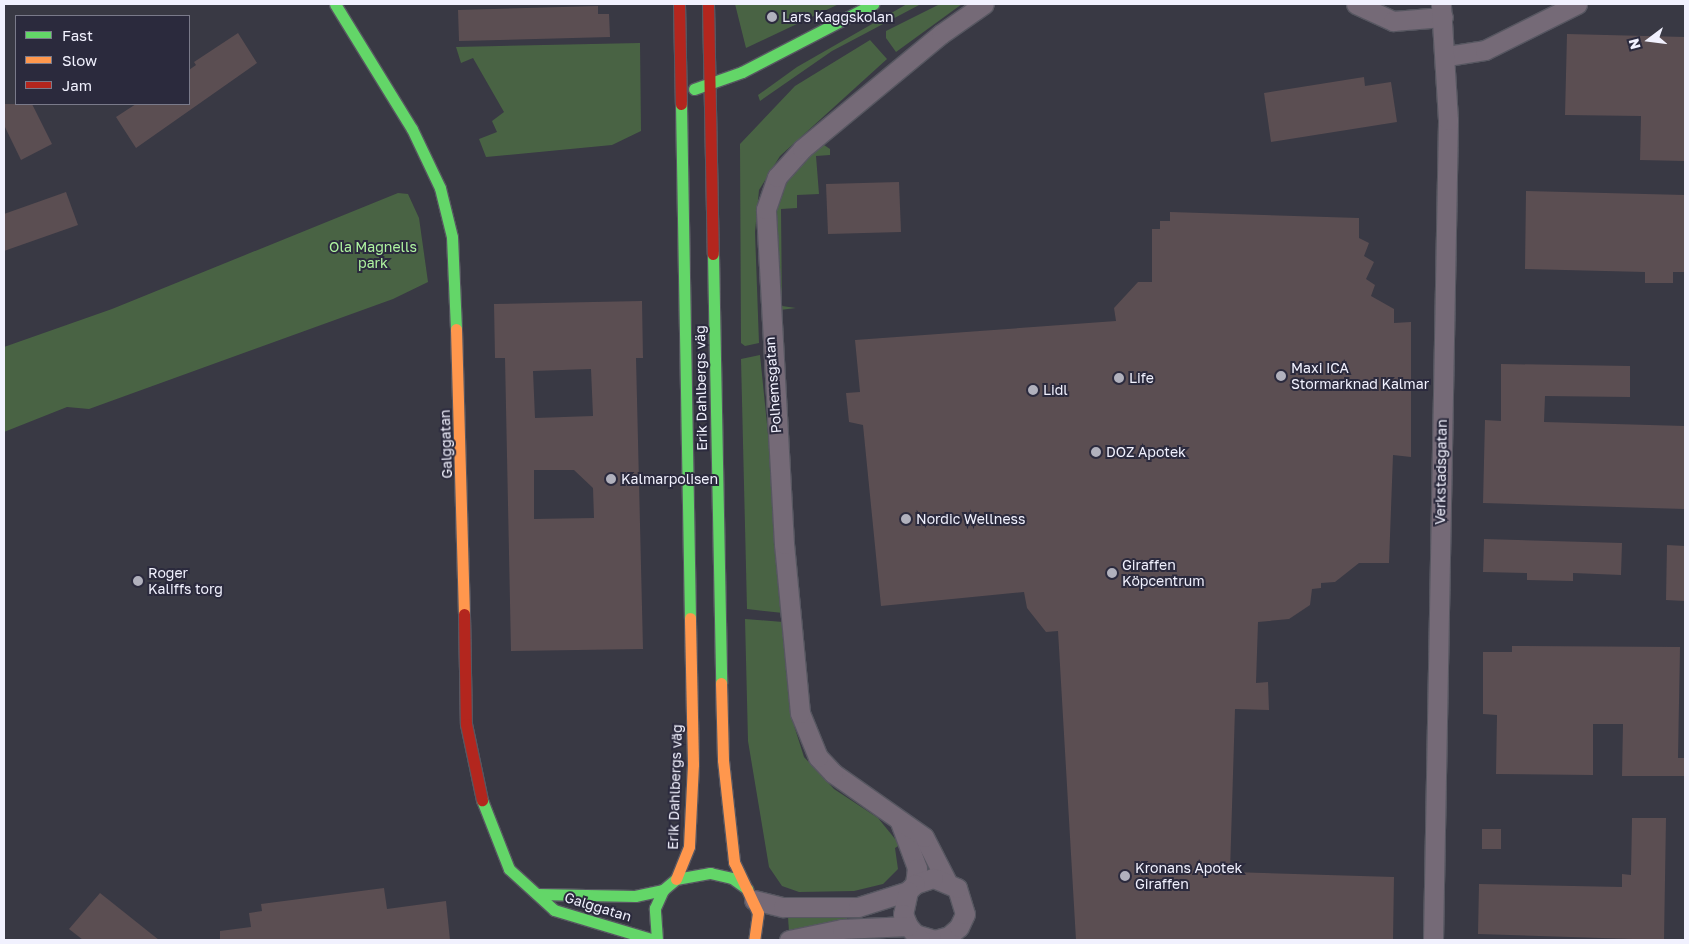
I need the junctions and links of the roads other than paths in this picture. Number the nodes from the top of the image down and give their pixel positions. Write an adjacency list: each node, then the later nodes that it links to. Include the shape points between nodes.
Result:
1 (335, 4): 17 (main road, Galggatan, via 412,129 440,188 452,237 470,757 486,818 504,861)
2 (679, 4): 11 (main road, Erik Dahlbergs väg)
3 (708, 4): 10 (main road, Erik Dahlbergs väg)
4 (873, 4): 10 (main road)
5 (984, 4): 12 (street, Polhemsgatan, via 941,34 802,149 776,177 766,209 784,544 800,713 818,757)
6 (1356, 4): 8 (street, via 1392,21)
7 (1577, 4): 9 (street, via 1485,50)
8 (1442, 10): 9 (street, Verkstadsgatan)
9 (1447, 56): 24 (street, Verkstadsgatan)
10 (710, 85): 11 (main road); 18 (main road, Erik Dahlbergs väg, via 723,760 734,862)
11 (681, 91): 13 (main road, Erik Dahlbergs väg, via 693,764 690,846)
12 (900, 821): 14 (street, Polhemsgatan, via 924,837); 15 (street, via 917,868)
13 (676, 879): 16 (main road, Erik Dahlbergs väg); 18 (main road, via 710,873 732,878)
14 (946, 880): 15 (street, via 933,878); 20 (street, via 957,888 965,914 959,927)
15 (912, 888): 18 (street, via 858,907 784,907); 19 (street, via 903,914)
16 (664, 890): 17 (main road, Galggatan, via 635,896); 21 (main road, Erik Dahlbergs väg, via 653,919)
17 (537, 894): 21 (main road, Galggatan, via 567,916)
18 (750, 895): 22 (main road, Erik Dahlbergs väg, via 758,926)
19 (914, 934): 20 (street, via 935,940); 23 (street, via 842,929)
20 (948, 938)
21 (656, 940)
22 (754, 940)
23 (789, 940)
24 (1432, 940)

